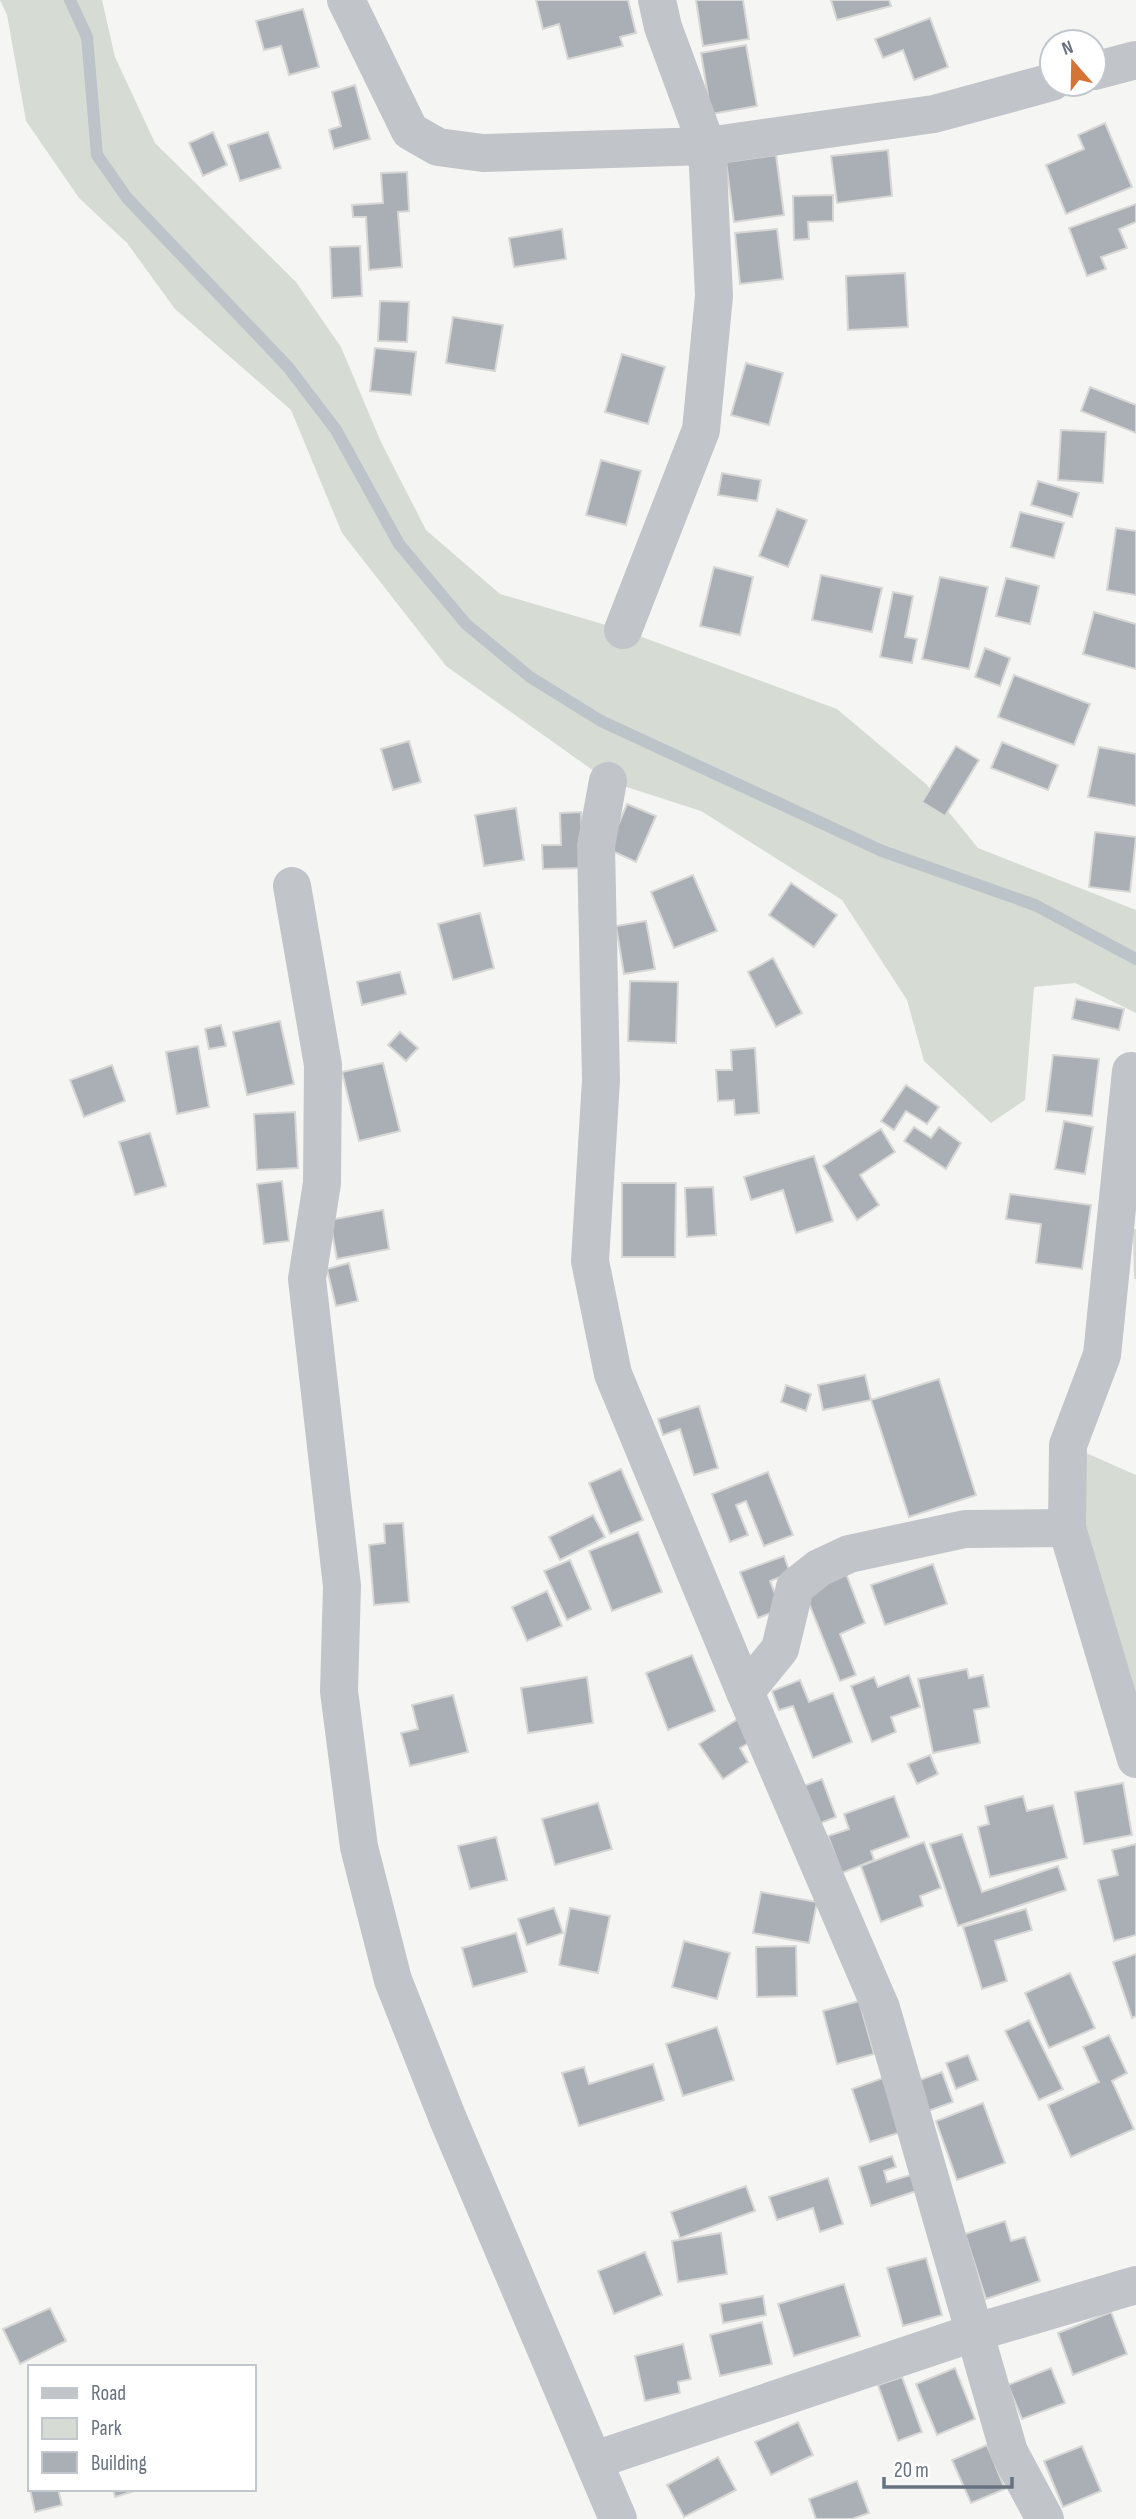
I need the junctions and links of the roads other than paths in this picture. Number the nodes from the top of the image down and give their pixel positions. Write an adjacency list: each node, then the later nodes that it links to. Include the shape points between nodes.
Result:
1 (346, 0): 6 (street, via 410,131 438,147 484,153)
2 (657, 0): 6 (street)
3 (1136, 60): 4 (street)
4 (1108, 67)
5 (1038, 86): 6 (street, via 934,114)
6 (707, 146): 7 (street, via 715,296 701,430)
7 (624, 629)
8 (608, 781): 12 (street, via 596,846 601,1080 590,1261 613,1374)
9 (292, 886): 16 (street, via 323,1065 322,1183 307,1279 342,1586 339,1691 359,1847 393,1979)
10 (1131, 1071): 11 (street, via 1102,1355 1068,1445)
11 (1067, 1528): 12 (street, via 965,1529 849,1554 819,1568 795,1587 780,1649); 13 (street)
12 (745, 1692): 15 (street, via 881,2008)
13 (1136, 1759)
14 (1136, 2285): 15 (street)
15 (973, 2333): 16 (street); 18 (street, via 1009,2452)
16 (595, 2460): 17 (street)
17 (618, 2519)
18 (1045, 2519)

